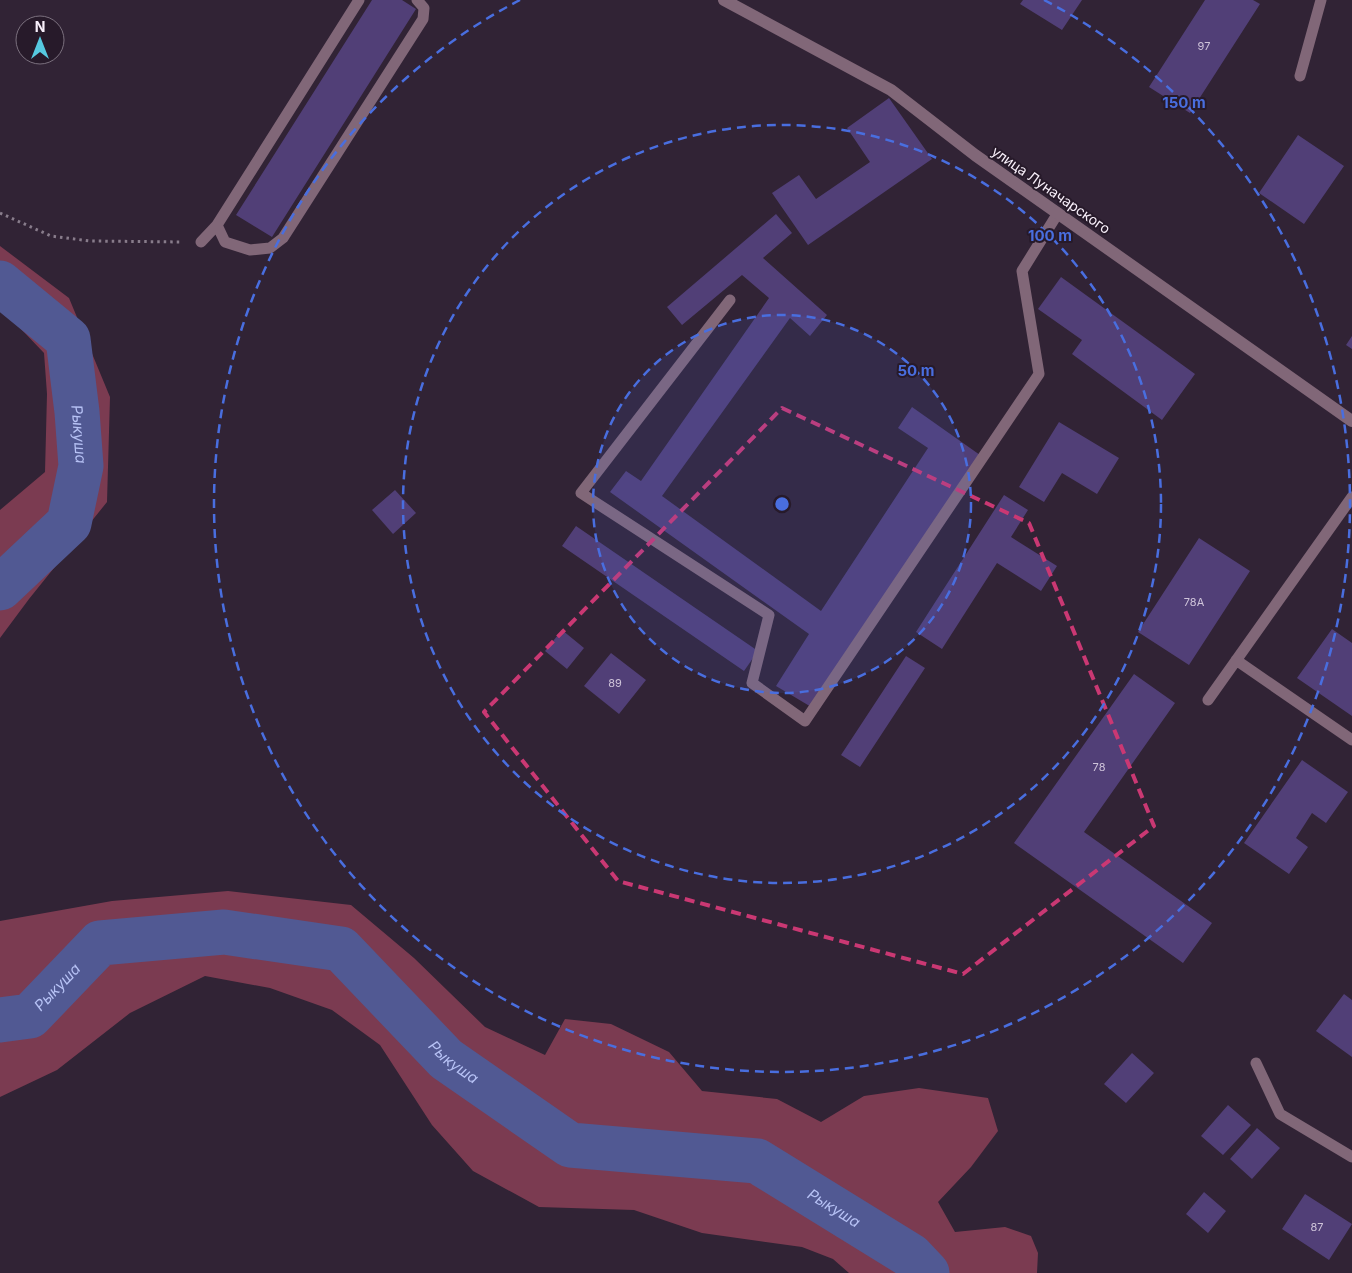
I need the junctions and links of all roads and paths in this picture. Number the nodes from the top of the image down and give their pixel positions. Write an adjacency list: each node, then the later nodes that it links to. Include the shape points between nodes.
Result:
1 (359, 0): 8 (lane)
2 (417, 0): 8 (lane, via 424,8 423,19 283,238 270,248 250,250 225,242)
3 (724, 0): 7 (street, улица Луначарского, via 891,90 975,155)
4 (1321, 0): 5 (lane)
5 (1300, 76)
6 (0, 213): 9 (path, via 52,236 90,241)
7 (1058, 213): 10 (lane, via 1022,271 1039,374 805,721 752,683 769,616 581,493); 11 (street, улица Луначарского)
8 (217, 225): 9 (lane)
9 (201, 242)
10 (730, 300)
11 (1352, 421)
12 (1352, 497): 13 (lane)
13 (1236, 660): 14 (lane); 15 (lane)
14 (1208, 700)
15 (1352, 740)
16 (1256, 1063): 17 (lane, via 1280,1114)
17 (1352, 1158)

